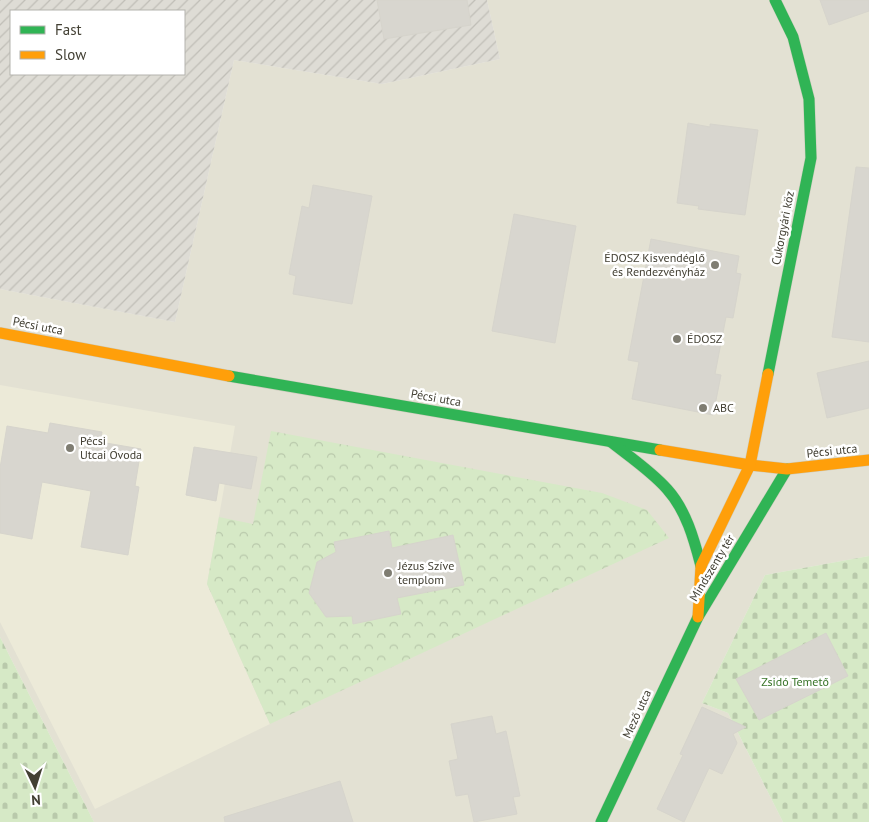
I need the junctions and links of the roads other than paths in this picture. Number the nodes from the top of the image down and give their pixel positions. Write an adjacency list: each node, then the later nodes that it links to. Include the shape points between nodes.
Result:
1 (775, 0): 5 (street, Cukorgyári köz, via 793,37 809,99 811,158)
2 (0, 333): 3 (street, Pécsi utca)
3 (610, 441): 5 (street, Pécsi utca); 7 (street, via 660,482 680,508 694,539)
4 (869, 460): 6 (street, Pécsi utca)
5 (750, 465): 6 (street, Pécsi utca); 7 (street, Mindszenty tér)
6 (787, 469): 8 (street, Mindszenty tér)
7 (701, 566): 8 (street, Mindszenty tér)
8 (698, 617): 9 (street, Mező utca)
9 (601, 822)

